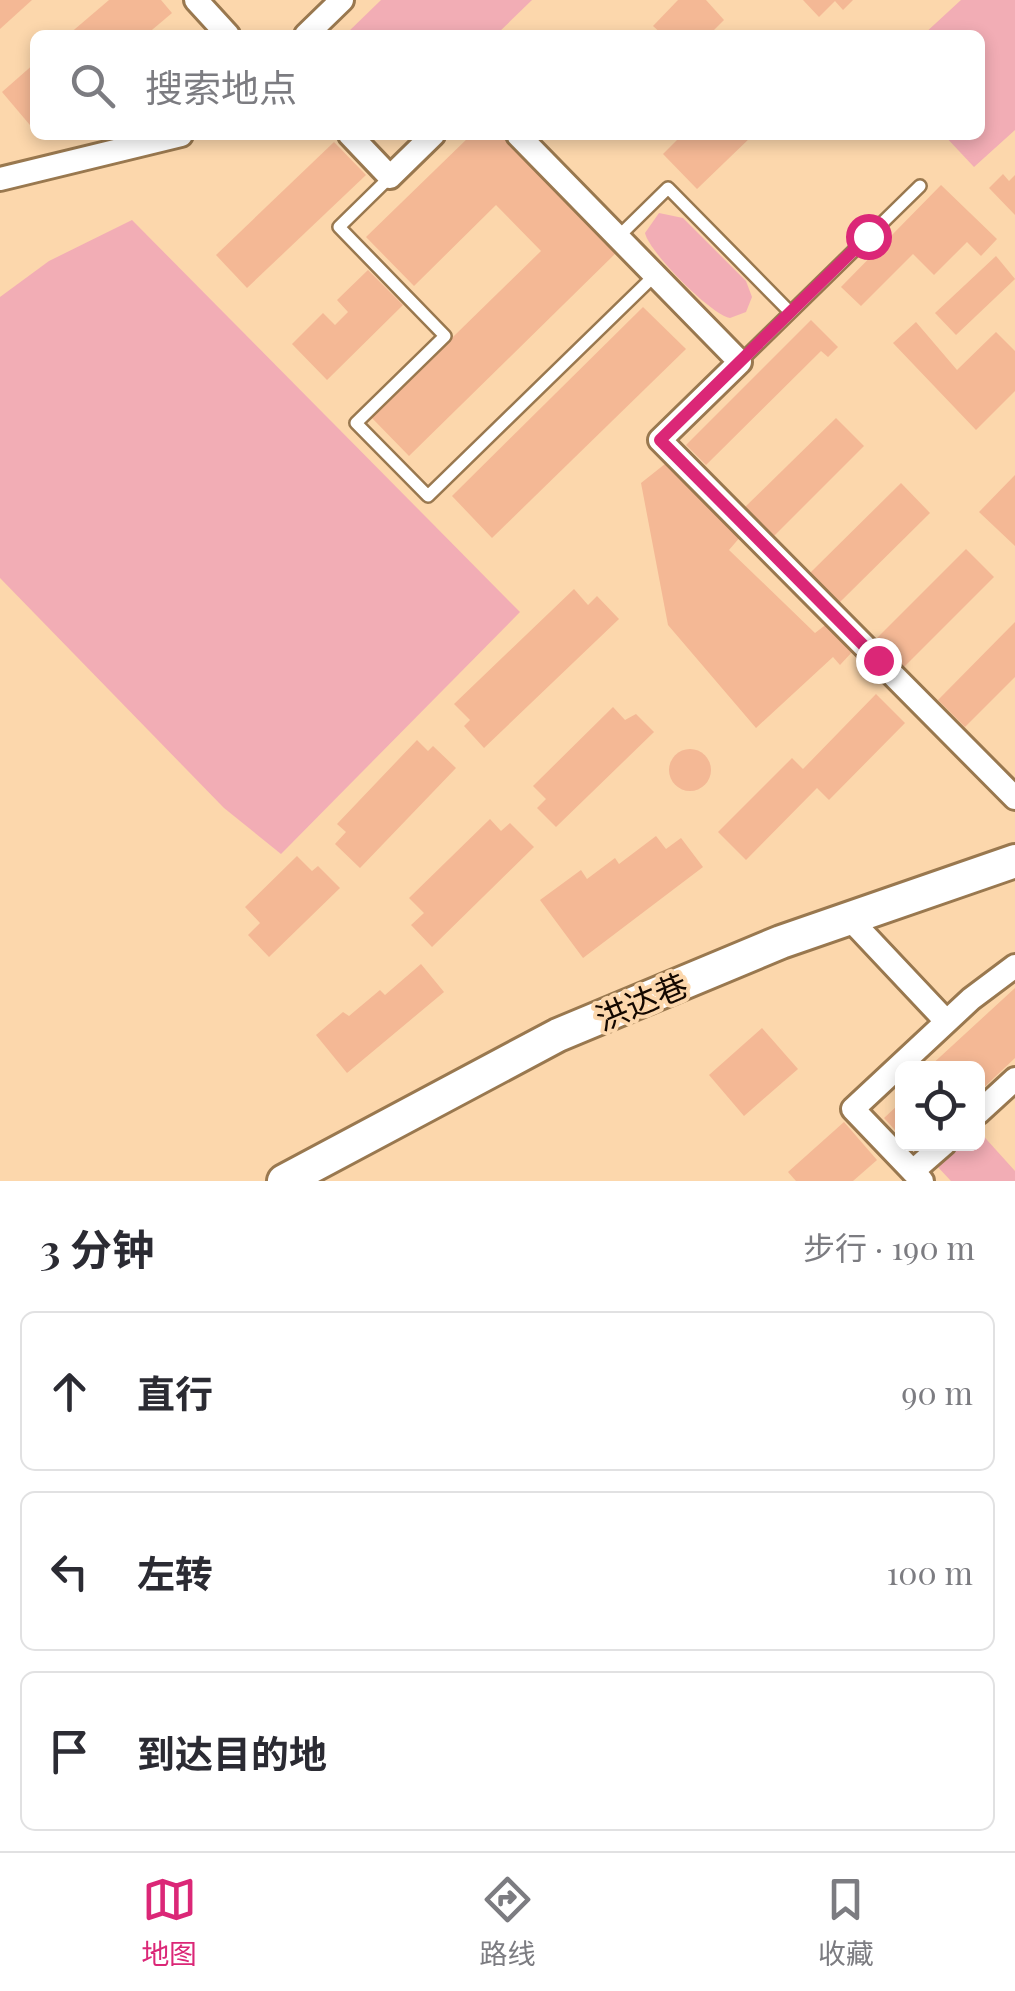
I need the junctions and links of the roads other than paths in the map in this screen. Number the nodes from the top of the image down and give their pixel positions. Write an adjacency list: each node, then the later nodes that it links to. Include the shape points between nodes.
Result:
1 (196, 0): 3 (street)
2 (342, 0): 4 (street)
3 (223, 30)
4 (311, 30)
5 (160, 140): 10 (street)
6 (355, 140): 9 (street)
7 (428, 140): 9 (street)
8 (523, 140): 12 (street)
9 (390, 177): 13 (lane, via 339,227 445,336 356,423 428,496)
10 (0, 179)
11 (920, 186): 14 (lane)
12 (618, 237): 13 (street); 14 (lane, via 668,188)
13 (655, 275): 15 (street)
14 (790, 312): 15 (lane)
15 (740, 362): 16 (street, via 660,440)
16 (1015, 798)
17 (1015, 861): 18 (street, 洪达巷)
18 (849, 918): 20 (street); 25 (street, 洪达巷, via 558,1035)
19 (1015, 966): 20 (street)
20 (946, 1021): 24 (street, via 853,1109)
21 (1015, 1079): 22 (street)
22 (985, 1107)
23 (938, 1151): 24 (street)
24 (917, 1176)
25 (284, 1181)

